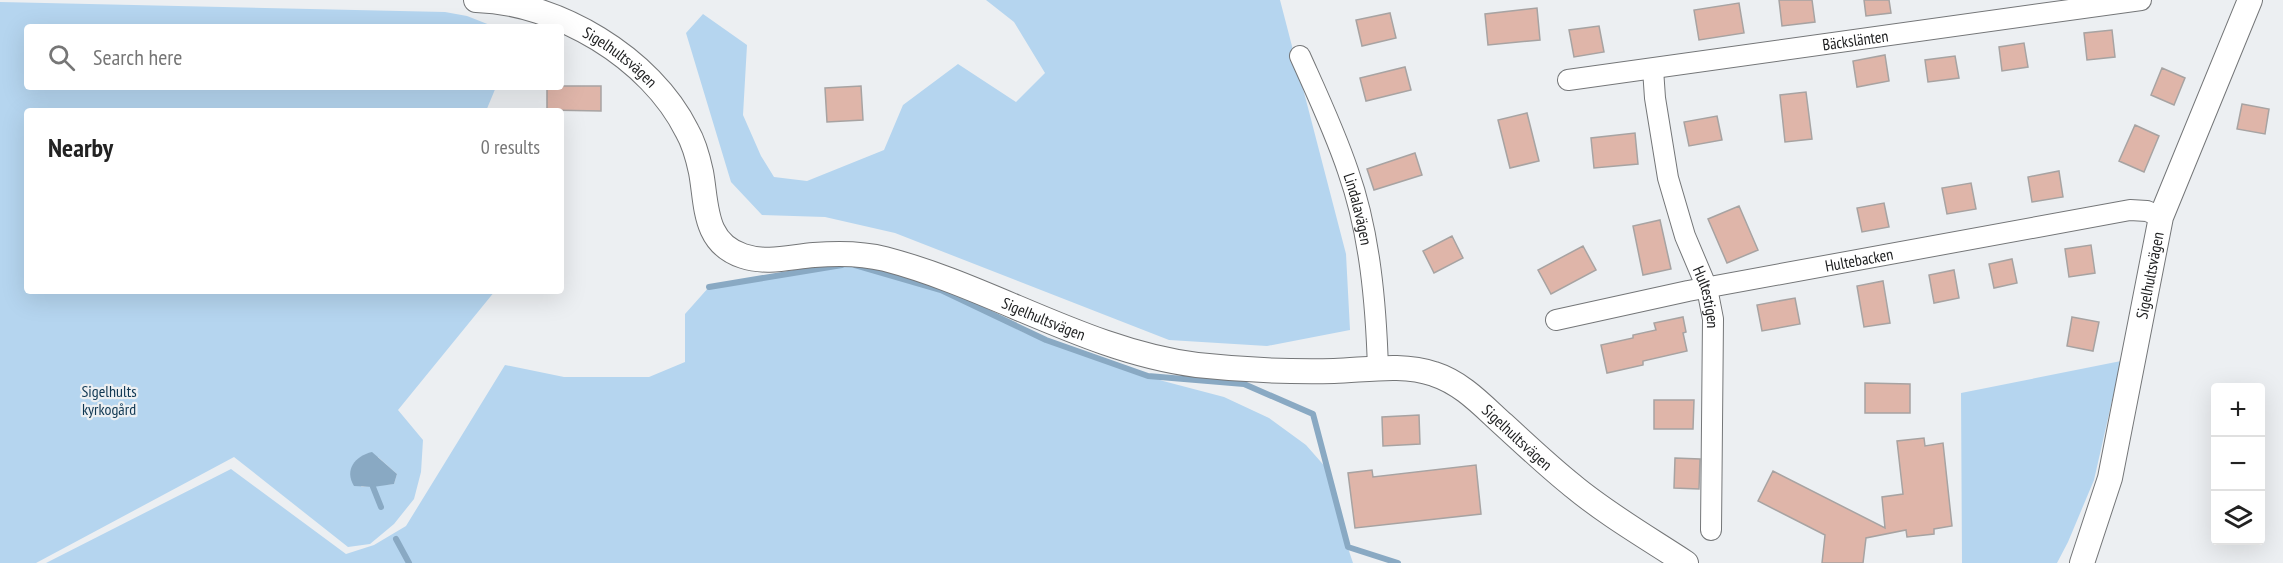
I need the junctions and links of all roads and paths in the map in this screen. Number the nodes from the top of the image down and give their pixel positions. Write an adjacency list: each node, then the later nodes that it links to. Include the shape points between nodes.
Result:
1 (476, 0): 10 (street, Sigelhultsvägen, via 522,6 557,18 617,50 647,77 686,128 702,174 708,222 734,252 780,260 843,253 884,258 940,275 1090,338 1172,361 1282,372)
2 (2141, 0): 5 (street, Bäckslänten)
3 (2250, 0): 7 (street, Sigelhultsvägen)
4 (1300, 56): 10 (street, Lindalavägen, via 1349,172 1371,276)
5 (1653, 69): 6 (street, Bäckslänten); 8 (street, Hultestigen, via 1668,178 1685,236)
6 (1568, 80)
7 (2161, 217): 8 (street, Hultebacken, via 2130,210); 13 (street, Sigelhultsvägen, via 2110,478)
8 (1707, 288): 9 (street, Hultebacken); 11 (street, Hultestigen, via 1713,319)
9 (1556, 320)
10 (1378, 369): 12 (street, Sigelhultsvägen, via 1423,370 1470,393 1572,486)
11 (1711, 530)
12 (1686, 563)
13 (2082, 563)

